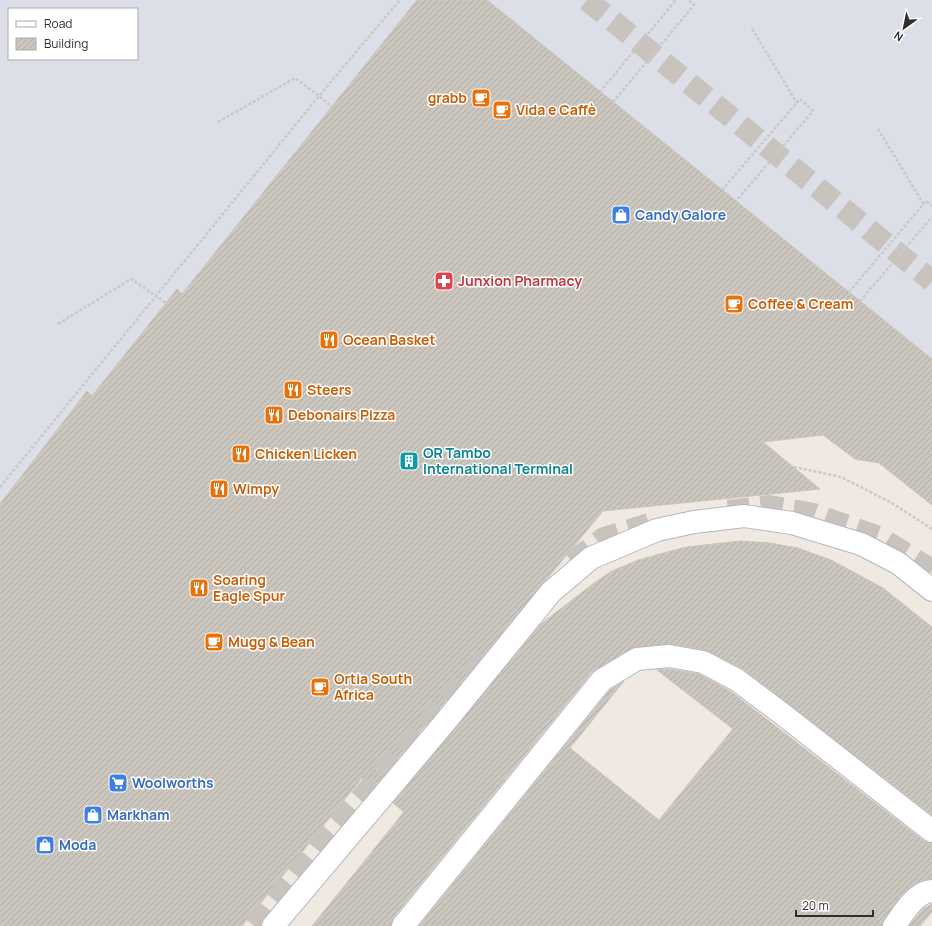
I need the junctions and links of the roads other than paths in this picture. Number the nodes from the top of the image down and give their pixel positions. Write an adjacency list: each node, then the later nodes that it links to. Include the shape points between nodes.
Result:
1 (932, 590): 4 (street, via 898,563 861,544 792,523 744,516 694,522 657,530 591,558 551,592)
2 (932, 831): 5 (street, via 737,680 703,662 669,656 637,659 602,680)
3 (932, 891): 6 (street, via 922,894 915,900)
4 (273, 926)
5 (403, 926)
6 (894, 926)

